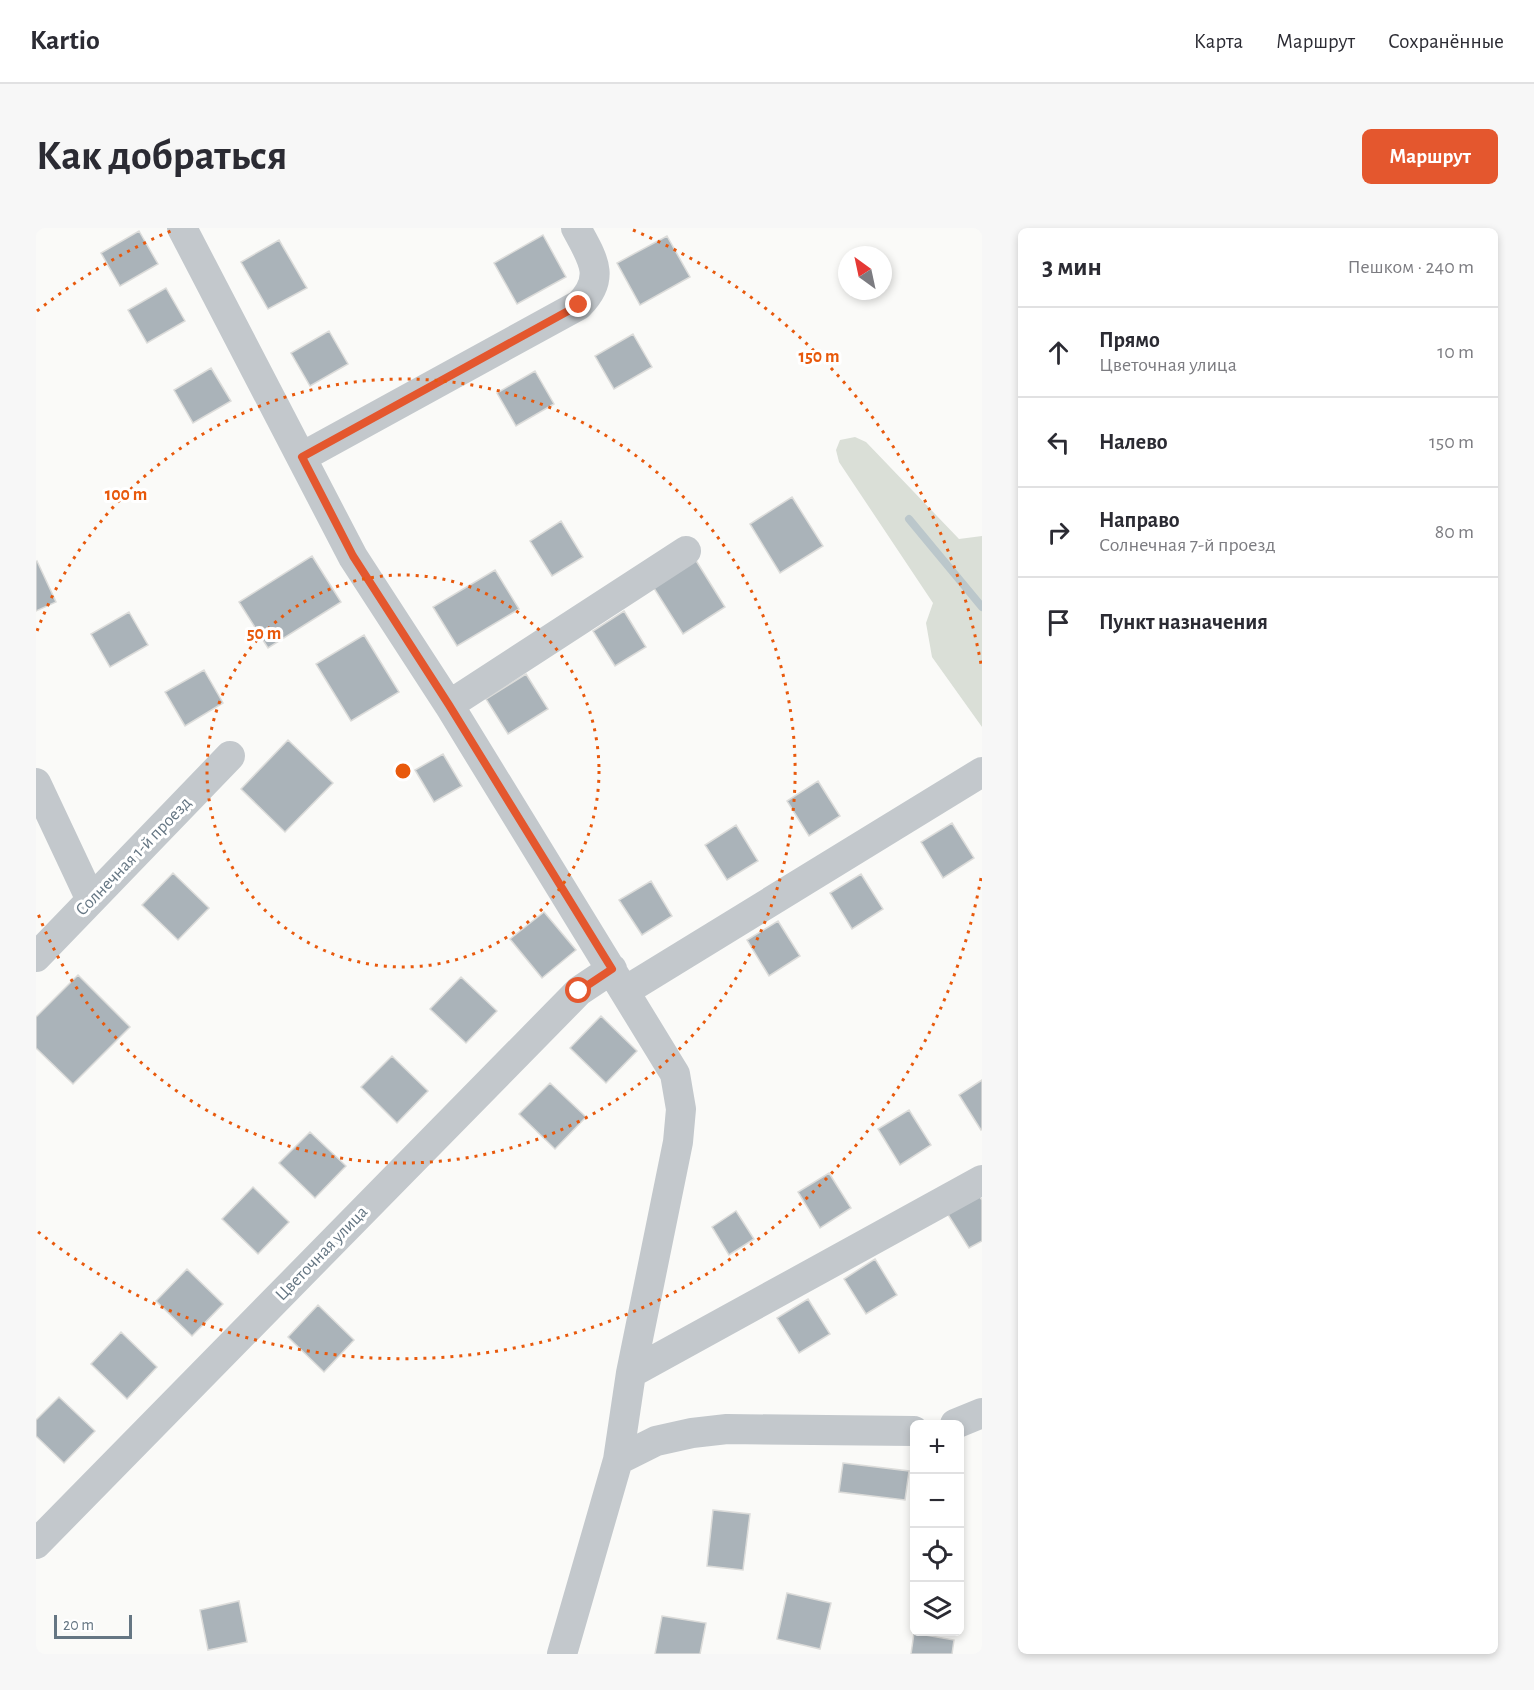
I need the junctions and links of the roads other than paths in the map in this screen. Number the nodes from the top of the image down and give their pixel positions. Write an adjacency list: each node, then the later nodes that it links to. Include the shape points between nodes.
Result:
1 (182, 228): 3 (street)
2 (576, 228): 3 (street, via 592,258 595,280 590,294 579,305)
3 (302, 457): 5 (street, via 353,556)
4 (687, 551): 5 (street)
5 (449, 705): 11 (street)
6 (230, 756): 9 (street, Солнечная 1-й проезд)
7 (982, 772): 11 (street, Цветочная улица)
8 (36, 783): 9 (street)
9 (91, 900): 10 (street, Солнечная 1-й проезд)
10 (36, 957)
11 (619, 980): 13 (street, via 675,1074 681,1109 678,1142); 18 (street, Цветочная улица, via 579,991)
12 (982, 1180): 13 (street)
13 (631, 1373): 17 (street)
14 (982, 1413): 15 (street)
15 (964, 1421)
16 (910, 1431): 17 (street, via 727,1429 656,1441)
17 (618, 1460): 19 (street)
18 (36, 1544)
19 (562, 1654)

